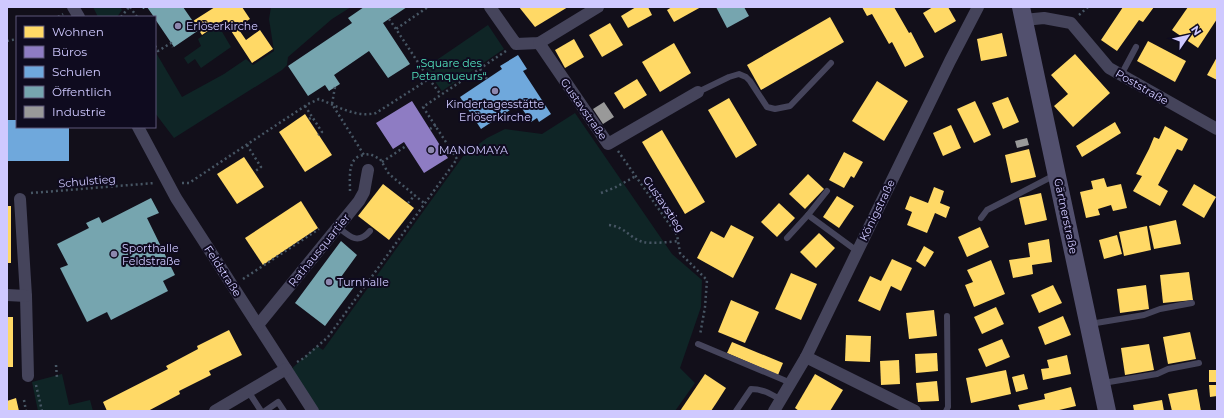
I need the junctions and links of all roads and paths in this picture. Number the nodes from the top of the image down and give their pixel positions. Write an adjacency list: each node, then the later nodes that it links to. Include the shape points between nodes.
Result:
1 (73, 7): 8 (street)
2 (130, 7): 9 (path); 10 (path)
3 (428, 7): 12 (path)
4 (490, 7): 13 (street, via 516,44)
5 (598, 7): 13 (street)
6 (978, 7): 60 (street, Königstraße)
7 (1022, 14): 20 (street, Poststraße, via 1071,23 1108,68); 42 (street, Gärtnerstraße)
8 (78, 16)
9 (122, 16)
10 (136, 16)
11 (389, 19): 12 (path)
12 (396, 29): 21 (path)
13 (539, 43): 35 (street, Gustavstraße)
14 (1136, 47): 20 (lane)
15 (156, 48): 16 (path, via 158,51 171,43)
16 (173, 48)
17 (511, 48): 19 (path)
18 (831, 62): 24 (lane, via 790,106 775,110 767,107 750,81 739,74)
19 (480, 69): 22 (path); 25 (path)
20 (1121, 75): 33 (street, Poststraße)
21 (429, 79): 25 (path); 26 (path, Schulstieg, via 376,113 358,114)
22 (487, 79)
23 (335, 87): 26 (path)
24 (698, 92): 35 (street, Gustavstraße)
25 (441, 95): 30 (path, via 423,106)
26 (332, 104): 27 (path, Schulstieg, via 319,99); 38 (path)
27 (305, 106): 28 (path); 36 (path, Schulstieg)
28 (312, 117): 29 (path); 34 (path, via 322,132)
29 (308, 119)
30 (436, 125): 32 (path); 51 (path, via 457,159)
31 (139, 128): 44 (street, Feldstraße)
32 (430, 129)
33 (1217, 129)
34 (318, 134)
35 (608, 144): 43 (path, Gustavstieg, via 614,146)
36 (247, 145): 41 (path, via 261,167); 44 (path, Schulstieg, via 189,183)
37 (406, 146): 39 (path)
38 (364, 155): 39 (path, via 376,156); 49 (path, via 357,157 350,166)
39 (382, 162): 47 (path, via 389,174)
40 (368, 170): 56 (street, Rathausquartier, via 364,192)
41 (254, 172)
42 (1057, 174): 53 (lane, via 987,210); 66 (street, Gärtnerstraße)
43 (636, 176): 46 (path); 59 (path, Gustavstieg)
44 (168, 182): 48 (path, Schulstieg); 61 (street, Feldstraße)
45 (827, 191): 52 (lane)
46 (601, 193)
47 (415, 195): 50 (path); 51 (path)
48 (24, 196): 63 (street)
49 (350, 198)
50 (408, 203)
51 (424, 203): 72 (path, via 328,338)
52 (808, 215): 58 (lane); 60 (lane)
53 (980, 218)
54 (324, 225): 61 (path)
55 (609, 225): 59 (path, via 618,226 644,243)
56 (338, 227): 57 (lane, via 356,239 366,236); 67 (street, Rathausquartier)
57 (370, 231)
58 (787, 238)
59 (679, 241): 68 (path, Gustavstieg, via 680,254 707,280)
60 (857, 251): 69 (street, Königstraße)
61 (233, 286): 67 (street, Feldstraße)
62 (7, 296): 63 (street)
63 (26, 296): 73 (street)
64 (1192, 303): 66 (lane, via 1144,315)
65 (947, 316): 90 (lane)
66 (1089, 324): 76 (street, Gärtnerstraße)
67 (258, 325): 72 (street, Feldstraße)
68 (698, 344): 75 (lane)
69 (806, 357): 75 (street, Königstraße); 89 (street, via 857,388)
70 (1199, 363): 76 (lane, via 1168,369 1157,374)
71 (56, 365): 74 (path)
72 (286, 369): 77 (street); 86 (street, Feldstraße)
73 (28, 376): 81 (path, via 36,383)
74 (57, 378)
75 (791, 383): 79 (street, Königstraße)
76 (1101, 383): 91 (street, Gärtnerstraße)
77 (248, 391): 82 (street); 83 (lane)
78 (24, 400): 80 (path)
79 (781, 400): 87 (lane, via 767,392 752,389); 88 (street, Königstraße)
80 (26, 411)
81 (42, 411)
82 (215, 411)
83 (261, 411)
84 (264, 411): 85 (lane, via 278,402)
85 (284, 411)
86 (313, 411)
87 (736, 411)
88 (774, 411)
89 (915, 411)
90 (946, 411)
91 (1107, 411)

